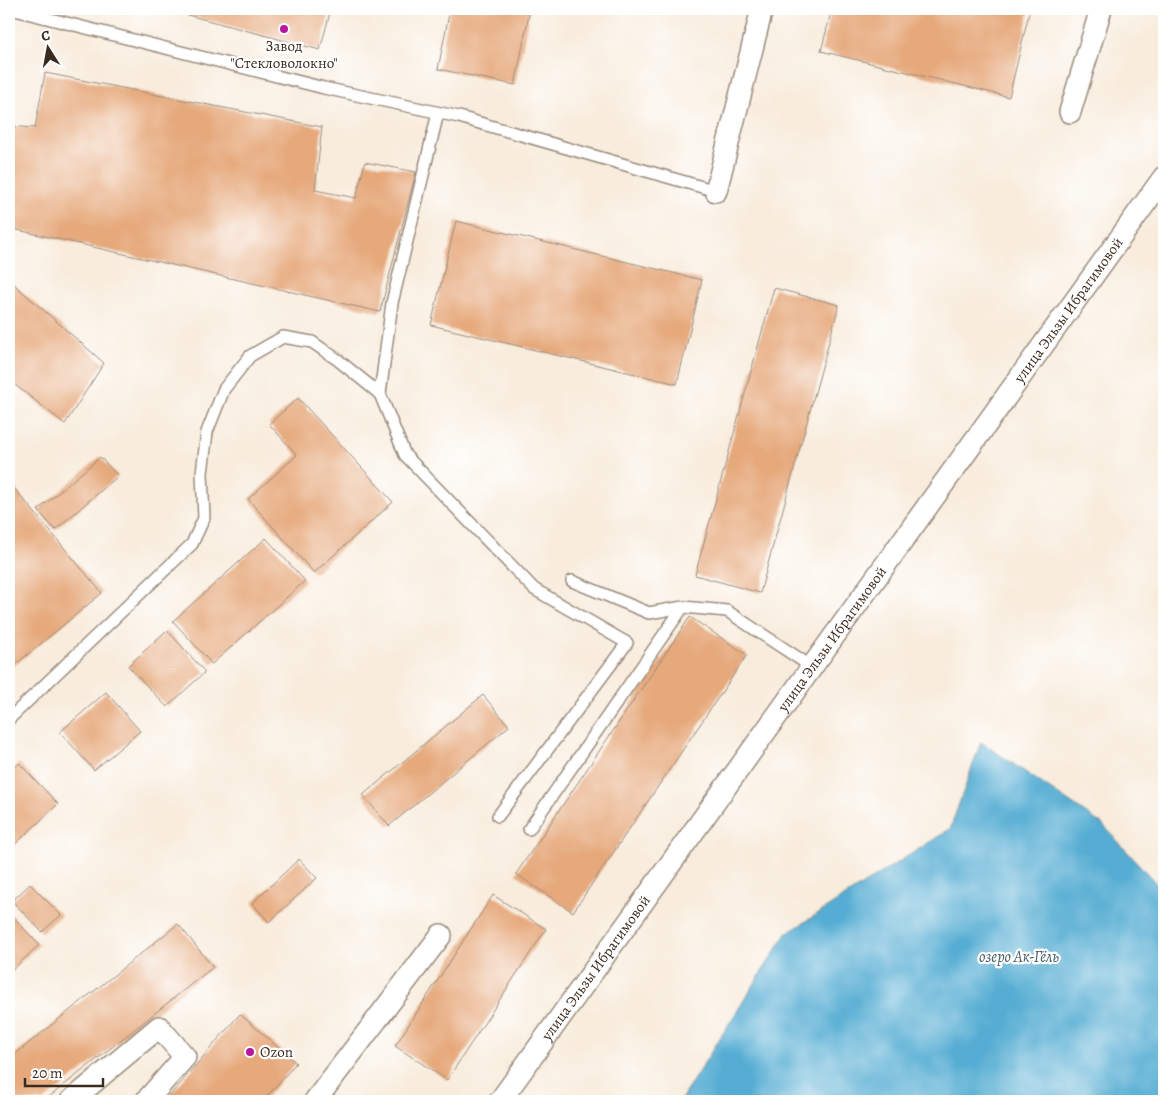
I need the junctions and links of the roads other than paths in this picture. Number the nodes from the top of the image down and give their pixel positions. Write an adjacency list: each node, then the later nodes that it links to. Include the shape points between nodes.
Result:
1 (11, 9): 5 (lane, via 324,88)
2 (762, 9): 7 (street)
3 (1101, 9): 4 (street)
4 (1070, 112)
5 (438, 113): 7 (lane); 8 (lane, via 392,303)
6 (1164, 177): 11 (street, улица Эльзы Ибрагимовой)
7 (716, 191)
8 (380, 394): 12 (lane, via 312,342 283,337 250,356 224,390 207,432 202,473 204,518 192,544); 13 (lane, via 405,455 534,589 627,643)
9 (572, 581): 10 (lane, via 649,613)
10 (683, 607): 11 (lane, via 727,611); 14 (lane)
11 (812, 667): 19 (street, улица Эльзы Ибрагимовой)
12 (9, 719)
13 (498, 816)
14 (529, 829)
15 (441, 935): 18 (street)
16 (71, 1101): 17 (street, via 159,1028 186,1056)
17 (146, 1101)
18 (315, 1101)
19 (500, 1101)

